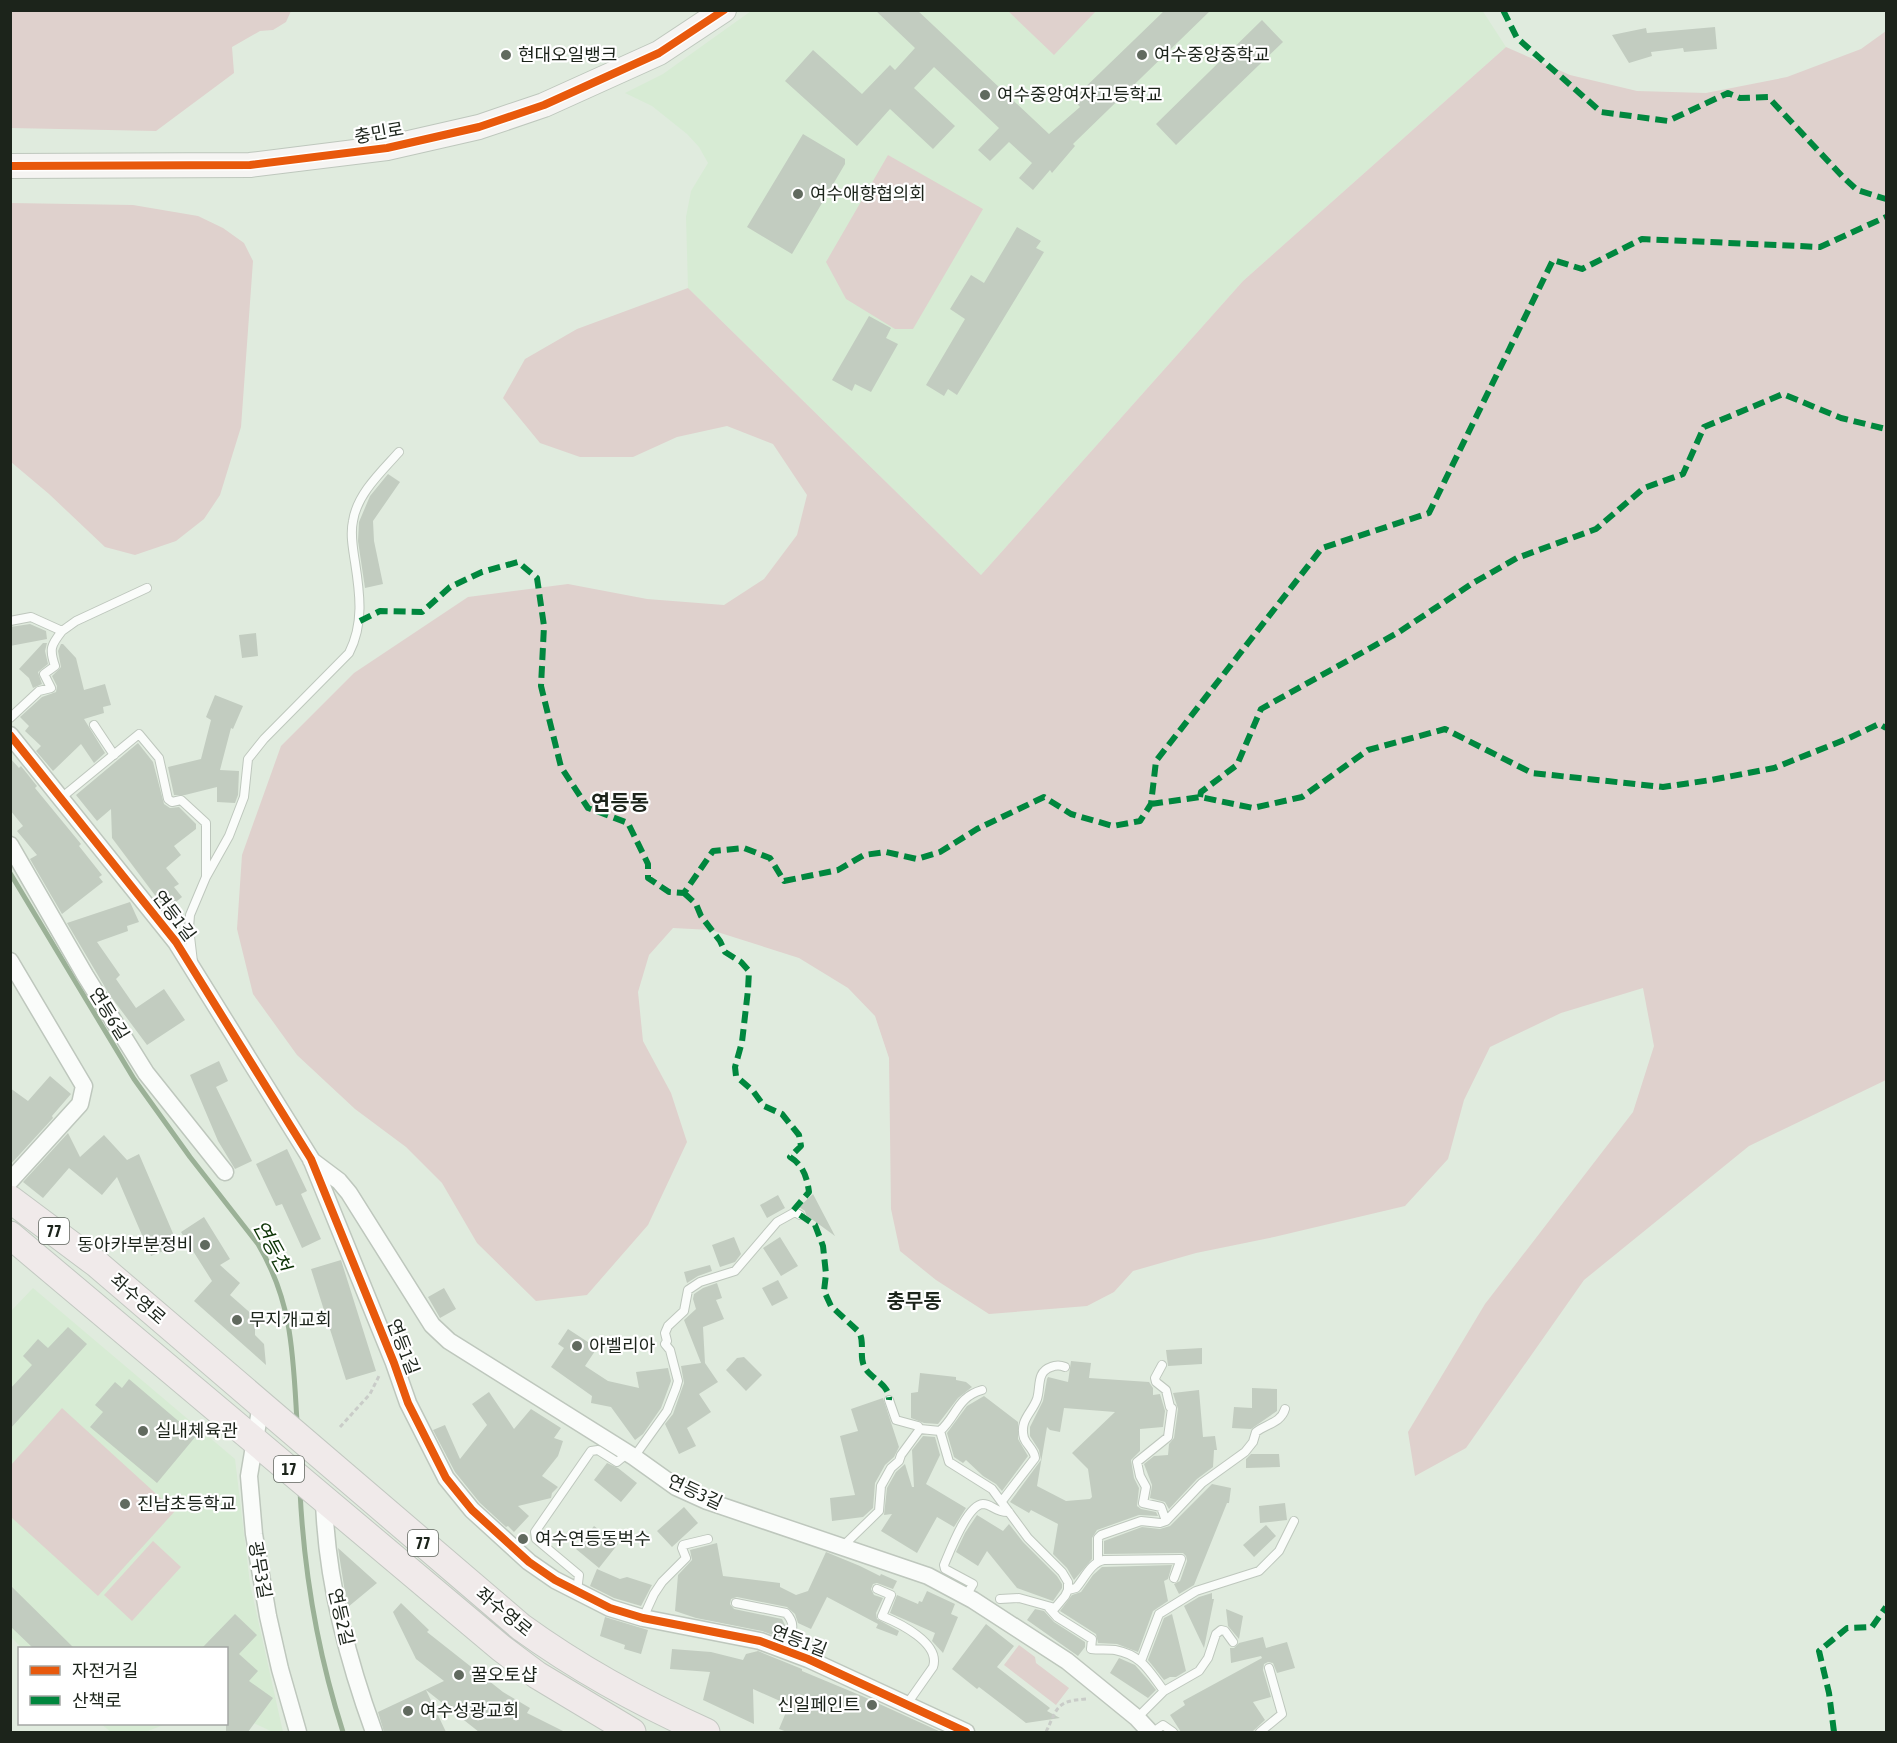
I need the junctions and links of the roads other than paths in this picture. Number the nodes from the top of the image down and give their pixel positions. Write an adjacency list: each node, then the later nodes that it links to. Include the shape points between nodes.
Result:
1 (724, 10): 2 (street, 충민로, via 659,53 544,105 479,127 387,148 250,165)
2 (10, 166)
3 (399, 452): 13 (lane, via 371,484 352,520 360,595 360,621 353,645 248,759 244,797 229,836)
4 (147, 588): 6 (lane)
5 (10, 621): 6 (lane, via 31,617)
6 (62, 631): 7 (lane, via 50,652 56,666 44,674 51,688 39,691)
7 (10, 717)
8 (94, 725): 10 (lane)
9 (10, 735): 11 (street, 연등1길)
10 (114, 755): 11 (lane); 13 (lane, via 139,734 159,758 168,799 181,800 206,823)
11 (61, 798): 15 (street, 연등1길)
12 (10, 845): 17 (street, 연등6길, via 146,1073)
13 (206, 877): 15 (lane, via 189,921)
14 (10, 961): 18 (street, via 84,1086 80,1104)
15 (195, 971): 16 (street, 연등1길)
16 (311, 1159): 31 (street, 연등3길, via 349,1193 441,1334); 44 (street, 연등1길, via 408,1403 446,1478 472,1510 529,1562)
17 (225, 1172)
18 (10, 1181)
19 (10, 1198): 26 (main road, 좌수영로 / 77, via 97,1264)
20 (800, 1215): 31 (lane, via 790,1213 777,1222 735,1270 688,1290 684,1311 665,1333 678,1381 676,1388 667,1411)
21 (15, 1244): 30 (main road, 좌수영로 / 77)
22 (1162, 1365): 36 (lane, via 1155,1378 1166,1390 1172,1408 1170,1431 1168,1437 1137,1462 1146,1487 1143,1503 1161,1507)
23 (1065, 1367): 34 (lane, via 1049,1367 1040,1377 1038,1397 1024,1424 1024,1438 1035,1458)
24 (981, 1390): 29 (lane, via 961,1401)
25 (889, 1400): 28 (lane, via 896,1420)
26 (261, 1404): 30 (street, 광무3길); 32 (main road, 17)
27 (1285, 1409): 36 (lane, via 1284,1415 1256,1432 1245,1452 1202,1483)
28 (920, 1429): 29 (lane); 39 (lane, via 881,1485 879,1511)
29 (940, 1431): 34 (lane, via 949,1462 992,1489)
30 (254, 1439): 33 (main road, 17); 59 (street, 광무3길, via 249,1476 254,1534 273,1637)
31 (632, 1455): 39 (street, 연등3길, via 676,1486 707,1501); 44 (lane, via 617,1462 591,1450 535,1532 536,1539 579,1575)
32 (324, 1459): 52 (main road, 좌수영로 / 77)
33 (324, 1499): 55 (main road, 좌수영로 / 77); 60 (street, 연등2길, via 339,1612)
34 (1002, 1501): 35 (lane)
35 (1009, 1512): 43 (lane, via 1062,1572); 45 (lane, via 1001,1513 981,1504 969,1513 944,1565 974,1584)
36 (1166, 1521): 40 (lane, via 1141,1521 1101,1535)
37 (1294, 1521): 53 (lane, via 1279,1551 1259,1571 1196,1591 1160,1614)
38 (708, 1539): 49 (lane, via 683,1545 686,1558 662,1582)
39 (842, 1547): 45 (street, 연등3길, via 928,1576)
40 (1098, 1561): 41 (lane, via 1181,1559); 43 (lane, via 1076,1588)
41 (1174, 1578)
42 (877, 1589): 57 (lane, via 891,1595 882,1616 906,1626 928,1647 935,1661)
43 (1068, 1590): 48 (lane, via 1055,1608)
44 (577, 1592): 49 (street, 연등1길)
45 (966, 1596): 58 (street, 연등3길, via 1067,1660)
46 (1000, 1599): 48 (lane, via 1019,1599)
47 (736, 1603): 51 (lane, via 786,1613 794,1626)
48 (1049, 1608): 53 (lane, via 1092,1639 1092,1649 1125,1652)
49 (643, 1618): 51 (street, 연등1길, via 760,1641)
50 (1233, 1642): 56 (lane, via 1221,1630 1199,1671)
51 (782, 1650): 57 (street, 연등1길)
52 (555, 1652): 55 (main road); 62 (main road, 좌수영로 / 77, via 654,1708)
53 (1142, 1661): 56 (lane)
54 (1269, 1668): 66 (lane, via 1282,1714)
55 (537, 1676): 61 (main road, 좌수영로 / 77)
56 (1164, 1691): 58 (lane)
57 (907, 1704): 63 (street, 연등1길)
58 (1137, 1718): 64 (street, 연등3길)
59 (298, 1732)
60 (374, 1732)
61 (632, 1732)
62 (706, 1732)
63 (966, 1732)
64 (1152, 1732): 65 (lane, via 1163,1725)
65 (1173, 1732)
66 (1260, 1732)

